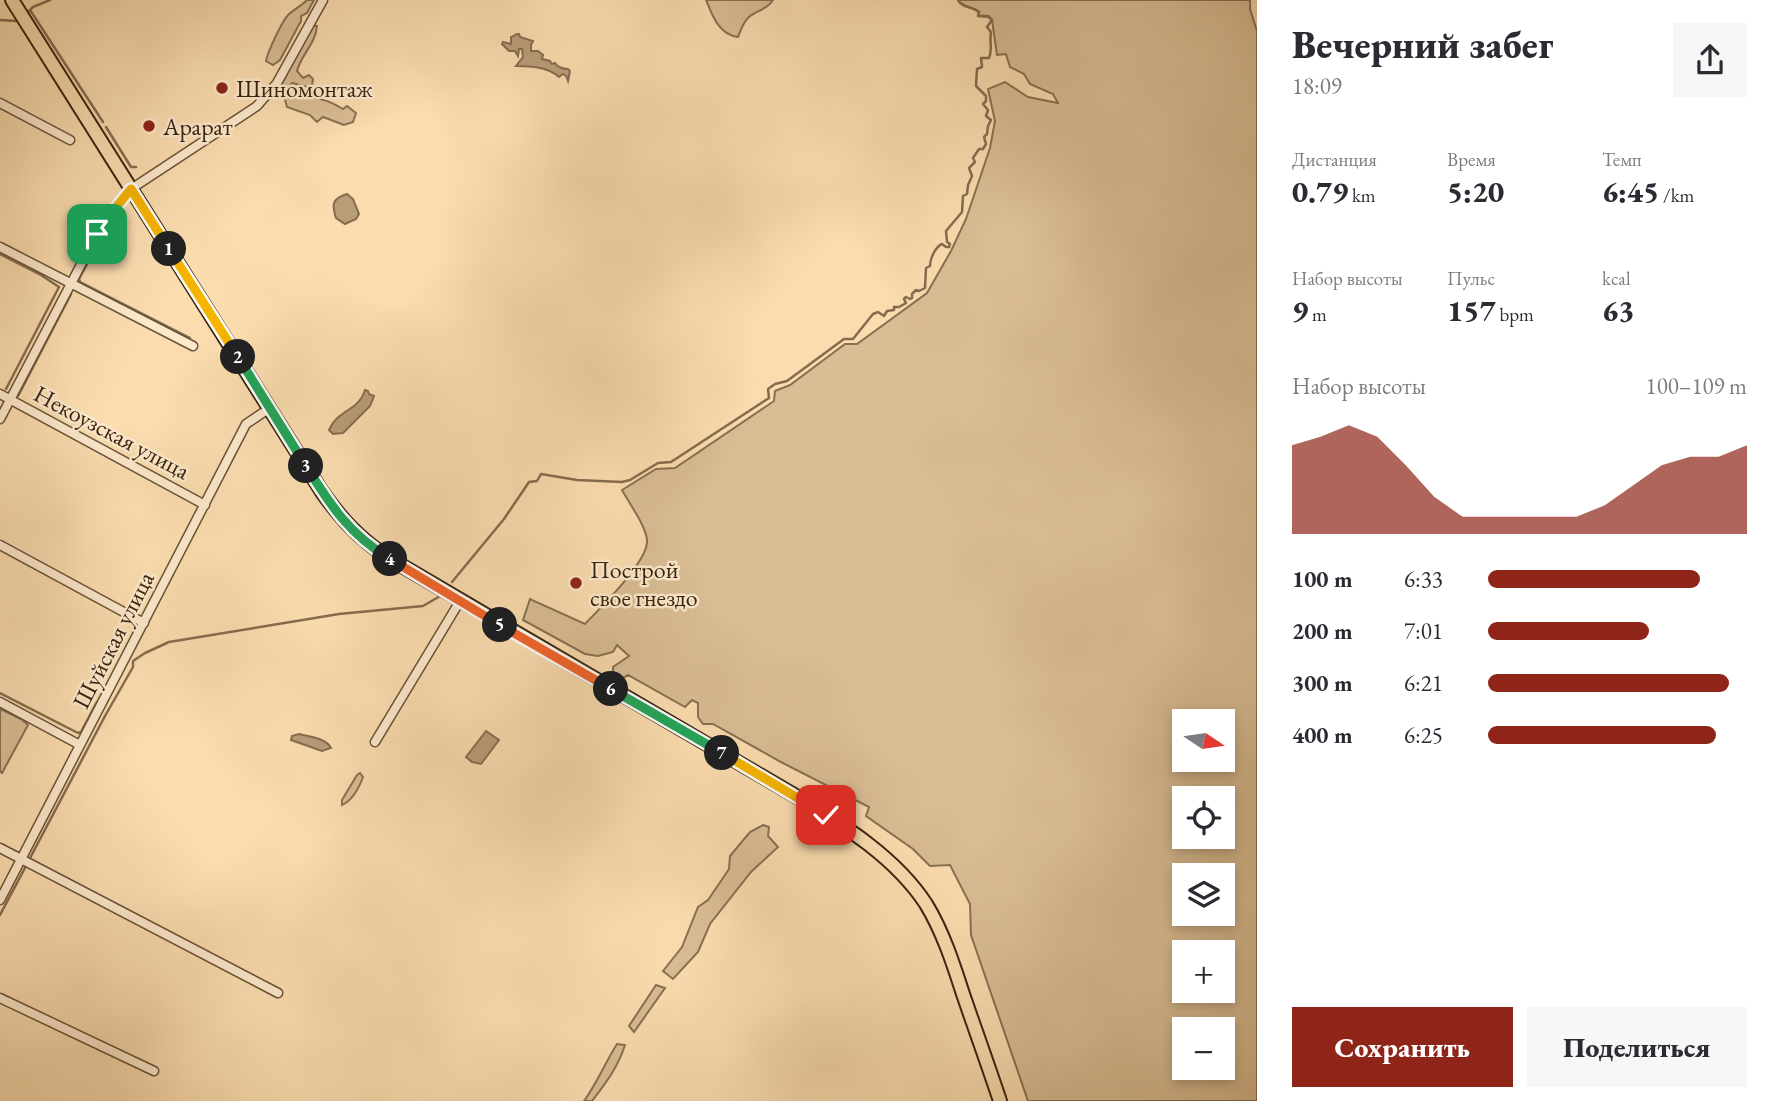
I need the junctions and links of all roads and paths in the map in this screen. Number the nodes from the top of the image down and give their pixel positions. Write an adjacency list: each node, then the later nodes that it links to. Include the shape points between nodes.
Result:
1 (12, 0): 5 (main road)
2 (323, 0): 5 (street, via 277,83 257,106)
3 (0, 103): 4 (street)
4 (70, 140)
5 (131, 189): 7 (street, via 103,225); 11 (main road)
6 (0, 247): 7 (street)
7 (71, 284): 8 (street); 10 (street)
8 (193, 346)
9 (0, 394): 10 (street, Некоузская улица)
10 (10, 400): 12 (street); 13 (street, Некоузская улица)
11 (270, 408): 13 (street, Шуйская улица, via 246,424); 15 (main road, via 338,514 358,536)
12 (0, 419)
13 (205, 505): 16 (street, Шуйская улица)
14 (0, 545): 16 (street)
15 (460, 601): 18 (street); 26 (main road, via 826,815 874,849 920,896 937,923)
16 (144, 623): 19 (street, Шуйская улица)
17 (0, 702): 19 (street)
18 (375, 742)
19 (80, 745): 21 (street, Шуйская улица)
20 (0, 848): 21 (street)
21 (26, 861): 22 (street, Шуйская улица); 23 (street)
22 (0, 900)
23 (278, 993)
24 (0, 998): 25 (street)
25 (153, 1071)
26 (1000, 1101)

